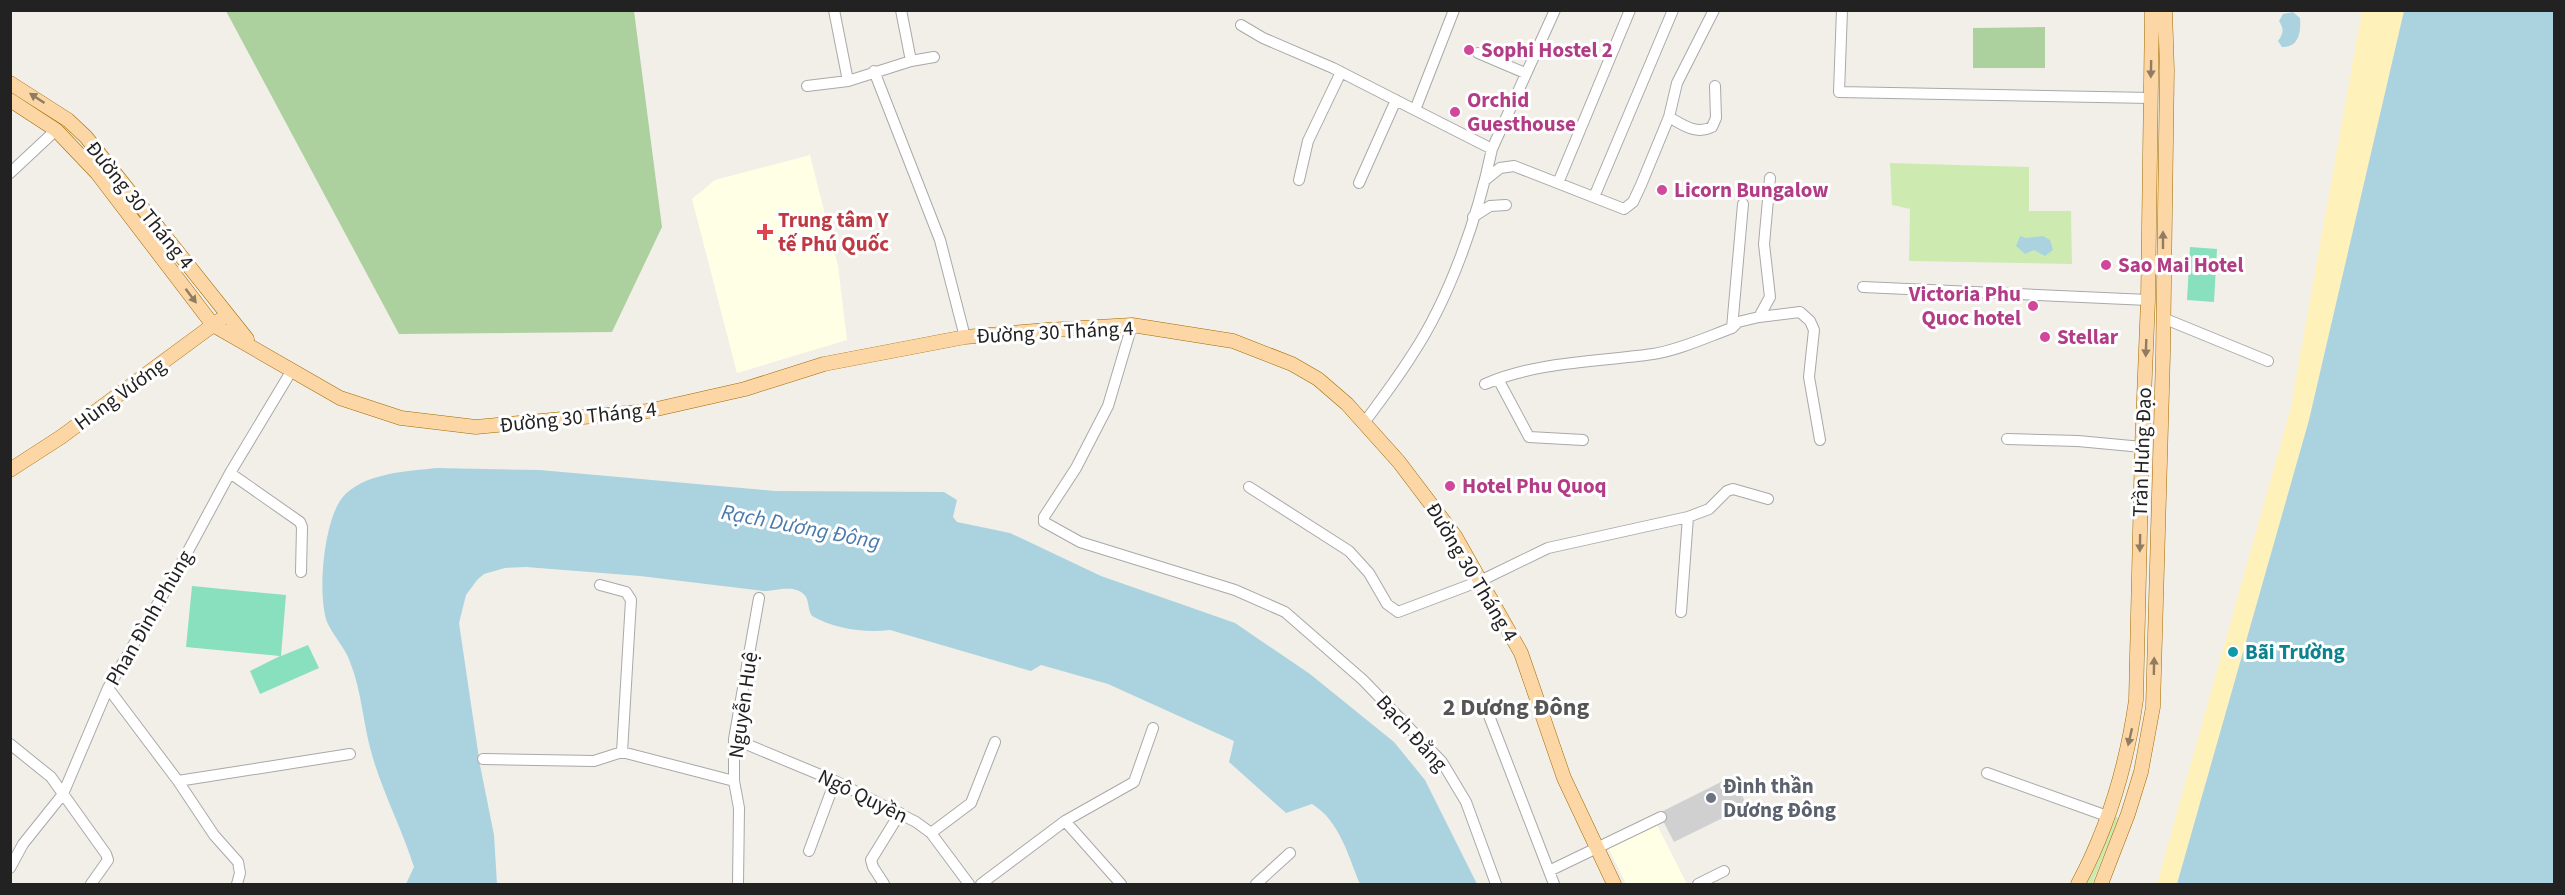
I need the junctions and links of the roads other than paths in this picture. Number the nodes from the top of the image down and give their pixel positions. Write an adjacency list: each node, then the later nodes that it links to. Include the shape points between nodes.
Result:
1 (834, 10): 18 (street)
2 (901, 10): 14 (street)
3 (1454, 10): 25 (street)
4 (1555, 10): 17 (street)
5 (1630, 10): 35 (street)
6 (1673, 10): 36 (street)
7 (1714, 10): 26 (street, via 1677,83)
8 (1842, 10): 22 (street, via 1839,92)
9 (2152, 10): 22 (main road, Trần Hưng Đạo, one-way to 22)
10 (2165, 10): 47 (main road, Trần Hưng Đạo, one-way to 10)
11 (1241, 25): 16 (street, via 1290,52)
12 (1478, 53): 17 (street)
13 (934, 57): 14 (street)
14 (911, 61): 15 (street)
15 (874, 71): 18 (street); 51 (street, via 940,240)
16 (1341, 72): 24 (street); 32 (street, via 1308,141)
17 (1525, 73): 29 (street)
18 (848, 81): 20 (street)
19 (10, 83): 27 (main road, Đường 30 Tháng 4, one-way to 19)
20 (807, 86)
21 (1715, 86): 26 (street, via 1716,118 1712,127 1694,130)
22 (2151, 98): 43 (main road, Trần Hưng Đạo)
23 (10, 100): 28 (main road, Đường 30 Tháng 4)
24 (1396, 100): 25 (street); 34 (street)
25 (1415, 110): 29 (street)
26 (1669, 117): 36 (street, via 1633,202 1624,209)
27 (68, 120): 28 (main road); 39 (main road, Đường 30 Tháng 4)
28 (56, 130): 30 (street); 41 (main road, Đường 30 Tháng 4, via 97,173)
29 (1492, 149): 33 (street)
30 (10, 173)
31 (1770, 178): 46 (street, via 1764,244 1770,297)
32 (1299, 180)
33 (1485, 180): 35 (street, via 1500,168 1514,166); 40 (street)
34 (1359, 183)
35 (1558, 183): 36 (street)
36 (1594, 197)
37 (1743, 204): 50 (street)
38 (1506, 205): 40 (street, via 1490,206)
39 (148, 215): 41 (main road); 44 (main road, Đường 30 Tháng 4)
40 (1473, 217): 57 (street, via 1440,301 1413,354)
41 (136, 225): 48 (main road, Đường 30 Tháng 4, one-way to 48)
42 (1863, 287): 43 (street)
43 (2148, 300): 45 (main road, Trần Hưng Đạo)
44 (227, 315): 48 (main road, Hùng Vương); 52 (main road, Đường 30 Tháng 4)
45 (2147, 316): 47 (main road); 61 (main road, Trần Hưng Đạo, one-way to 61)
46 (1759, 317): 50 (street, via 1738,322); 60 (street, via 1800,312 1810,321 1814,347 1809,377)
47 (2163, 318): 53 (street); 62 (main road, Trần Hưng Đạo)
48 (213, 325): 52 (main road, Đường 30 Tháng 4); 63 (main road, Hùng Vương)
49 (1132, 325): 51 (main road, Đường 30 Tháng 4); 57 (main road, Đường 30 Tháng 4, via 1233,341 1257,349 1318,379); 107 (street, Bạch Đằng, via 1108,406 1044,522 1080,542 1235,590 1285,612 1363,680 1442,762 1466,802)
50 (1732, 328): 55 (street, via 1655,353 1568,362)
51 (965, 337): 54 (main road, Đường 30 Tháng 4, via 825,364 682,405 572,420 476,427 391,414 340,398)
52 (253, 346): 54 (main road, Đường 30 Tháng 4)
53 (2268, 361)
54 (292, 370): 64 (street, Phan Đình Phùng)
55 (1498, 379): 56 (street); 59 (street, via 1529,437)
56 (1485, 384)
57 (1364, 423): 69 (main road, Đường 30 Tháng 4, via 1429,499)
58 (2007, 439): 61 (street)
59 (1583, 440)
60 (1820, 440)
61 (2142, 447): 62 (main road); 87 (main road, Trần Hưng Đạo, one-way to 87, via 2136,700 2131,737)
62 (2160, 448): 89 (main road, Trần Hưng Đạo, one-way to 62, via 2153,707)
63 (10, 470)
64 (230, 473): 68 (street, via 300,522); 73 (street, Phan Đình Phùng)
65 (1249, 487): 69 (street, via 1349,551 1369,573 1387,604 1398,612)
66 (1768, 500): 67 (street, via 1733,489 1709,509)
67 (1688, 517): 69 (street, via 1548,548); 72 (street)
68 (301, 572)
69 (1480, 581): 93 (main road, Đường 30 Tháng 4, via 1521,653 1564,778)
70 (600, 585): 79 (street, via 626,592 631,600)
71 (759, 598): 76 (street, Nguyễn Huệ)
72 (1681, 612)
73 (108, 688): 83 (street); 86 (street, Phan Đình Phùng)
74 (1486, 708): 97 (street)
75 (1153, 728): 91 (street, via 1134,782)
76 (734, 739): 84 (street, Ngô Quyền); 85 (street, Nguyễn Huệ)
77 (995, 742): 92 (street, via 971,803)
78 (10, 744): 86 (street, via 51,777)
79 (622, 752): 81 (street, via 594,760); 85 (street)
80 (350, 754): 83 (street)
81 (483, 759)
82 (1987, 773): 87 (street)
83 (178, 781): 101 (street, via 214,835 238,862)
84 (836, 781): 88 (street, Ngô Quyền); 94 (street)
85 (734, 782): 102 (street, Nguyễn Huệ, via 739,808)
86 (63, 794): 96 (street, Phan Đình Phùng); 100 (street, via 108,860)
87 (2109, 812): 89 (main road); 111 (main road, Trần Hưng Đạo)
88 (900, 813): 92 (street, Ngô Quyền); 99 (street, via 871,860)
89 (2128, 814): 112 (main road, Trần Hưng Đạo)
90 (1661, 817): 93 (street)
91 (1065, 821): 104 (street); 105 (street)
92 (931, 833): 103 (street, Ngô Quyền)
93 (1596, 848): 97 (street); 109 (main road, Đường 30 Tháng 4)
94 (809, 851)
95 (1290, 853): 106 (street)
96 (10, 868)
97 (1549, 871): 108 (street)
98 (1724, 871): 110 (street)
99 (884, 884)
100 (91, 885)
101 (237, 885)
102 (738, 885)
103 (969, 885)
104 (981, 885)
105 (1121, 885)
106 (1256, 885)
107 (1496, 885)
108 (1554, 885)
109 (1614, 885)
110 (1698, 885)
111 (2078, 885)
112 (2101, 885)

